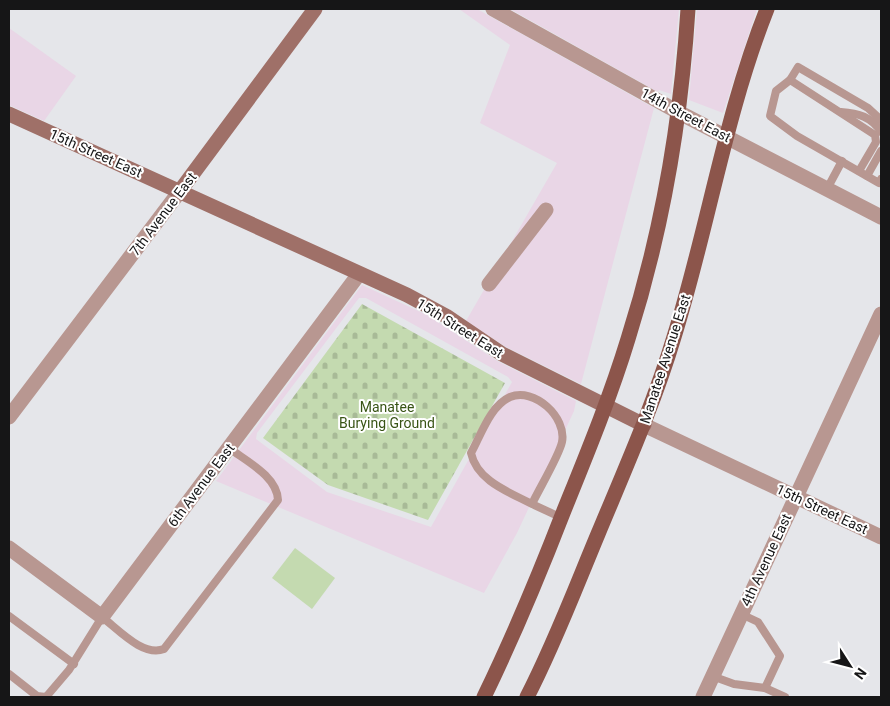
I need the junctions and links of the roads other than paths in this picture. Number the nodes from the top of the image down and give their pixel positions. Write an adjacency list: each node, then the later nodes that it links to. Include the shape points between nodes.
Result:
1 (315, 9): 18 (main road, 7th Avenue East)
2 (493, 9): 6 (street, 14th Street East)
3 (688, 9): 6 (main road)
4 (767, 9): 11 (main road, Manatee Avenue East)
5 (790, 80): 7 (lane); 9 (lane, via 798,67 868,108); 13 (lane, via 776,91 770,116)
6 (678, 112): 11 (street, 14th Street East); 24 (main road, via 649,267)
7 (840, 112): 10 (lane, via 857,112 872,121); 14 (lane, via 875,135 876,142)
8 (10, 117): 18 (main road, 15th Street East)
9 (881, 120)
10 (881, 132)
11 (726, 137): 17 (street, 14th Street East); 26 (main road, Manatee Avenue East, via 674,336)
12 (881, 151): 15 (lane)
13 (842, 162): 14 (lane); 17 (lane)
14 (859, 171): 15 (lane)
15 (867, 176): 16 (lane, via 879,183)
16 (881, 179)
17 (826, 189): 20 (street, 14th Street East)
18 (180, 191): 21 (main road, 15th Street East); 25 (street, 7th Avenue East)
19 (546, 210): 22 (street)
20 (881, 217)
21 (359, 274): 24 (main road, 15th Street East, via 431,308 502,354); 27 (street, 6th Avenue East)
22 (490, 284)
23 (881, 314): 28 (street, 4th Avenue East)
24 (606, 406): 26 (main road, 15th Street East); 30 (main road)
25 (9, 417)
26 (644, 425): 28 (street, 15th Street East); 42 (main road, Manatee Avenue East)
27 (229, 448): 35 (street, 6th Avenue East); 35 (lane, via 272,482 278,500 164,650 156,653 146,650)
28 (795, 497): 31 (street, 15th Street East); 33 (street, 4th Avenue East)
29 (532, 504): 29 (lane, via 562,442 562,428 557,417 533,398 510,397 496,407 471,453 474,466 484,476); 30 (lane)
30 (562, 518): 41 (main road)
31 (881, 537)
32 (9, 548): 35 (street)
33 (741, 614): 38 (street, 4th Avenue East); 39 (lane, via 758,622 780,656)
34 (9, 616): 36 (lane)
35 (102, 617): 36 (lane, 6th Avenue East)
36 (74, 664): 40 (lane, 6th Avenue East)
37 (9, 674): 40 (lane, via 37,696)
38 (712, 676): 39 (lane, via 734,684); 43 (street, 4th Avenue East)
39 (765, 688): 44 (lane)
40 (46, 697)
41 (484, 697)
42 (527, 697)
43 (703, 697)
44 (785, 697)

